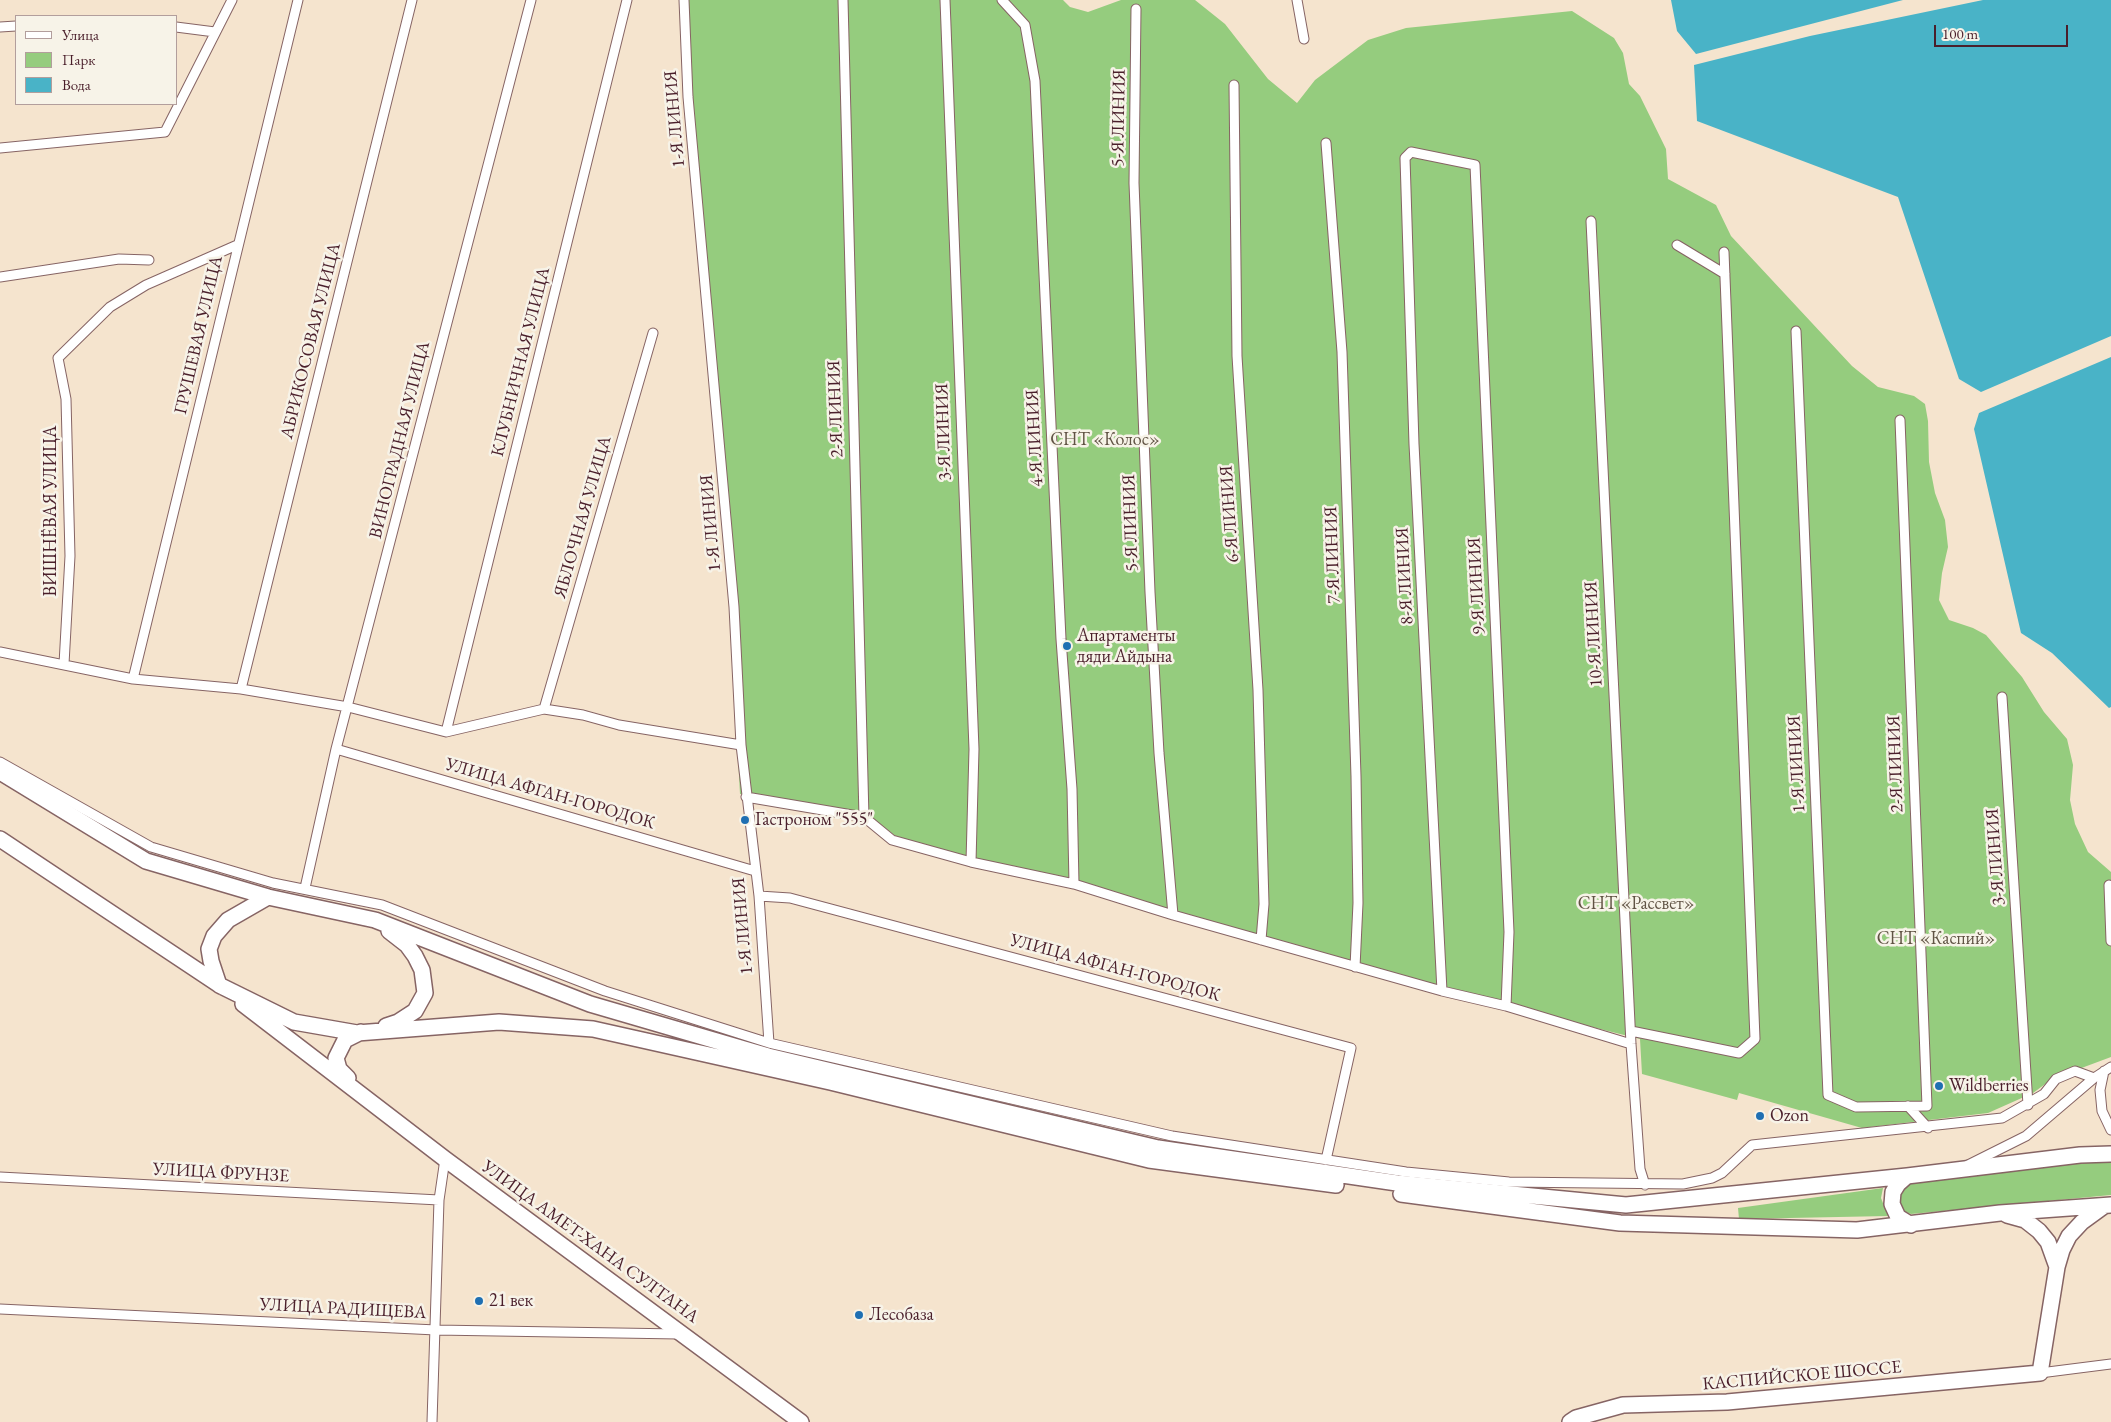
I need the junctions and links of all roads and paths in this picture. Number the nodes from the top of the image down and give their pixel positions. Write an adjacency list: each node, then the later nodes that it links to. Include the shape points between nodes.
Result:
1 (232, 0): 15 (street)
2 (298, 0): 22 (street, ГРУШЕВАЯ УЛИЦА)
3 (412, 0): 34 (street, АБРИКОСОВАЯ УЛИЦА)
4 (531, 0): 36 (street, ВИНОГРАДНАЯ УЛИЦА)
5 (627, 0): 38 (street, КЛУБНИЧНАЯ УЛИЦА)
6 (684, 0): 39 (street, 1-Я ЛИНИЯ, via 688,97 734,607)
7 (843, 0): 44 (street, 2-Я ЛИНИЯ)
8 (945, 0): 46 (street, 3-Я ЛИНИЯ, via 974,749)
9 (1002, 0): 48 (street, 4-Я ЛИНИЯ, via 1025,25 1035,81 1061,640 1072,789)
10 (1297, 0): 16 (street)
11 (1136, 9): 53 (street, 5-Я ЛИНИЯ, via 1134,183 1159,753)
12 (15, 26): 13 (street)
13 (0, 27)
14 (178, 28): 15 (street)
15 (215, 32): 19 (street, via 165,132)
16 (1304, 39)
17 (1234, 85): 55 (street, 6-Я ЛИНИЯ, via 1237,356 1258,690 1264,904)
18 (1326, 144): 57 (street, 7-Я ЛИНИЯ, via 1343,362 1356,776 1358,903)
19 (0, 148)
20 (1405, 158): 59 (street, 8-Я ЛИНИЯ, via 1414,444); 60 (street, 9-Я ЛИНИЯ, via 1414,152 1475,165 1509,932)
21 (1591, 221): 61 (street, 10-Я ЛИНИЯ)
22 (237, 245): 32 (street, ВИШНЁВАЯ УЛИЦА, via 146,285 110,307 58,358 66,399 70,556); 33 (street, ГРУШЕВАЯ УЛИЦА)
23 (1678, 245): 26 (street)
24 (1724, 252): 26 (street)
25 (149, 260): 27 (street, via 119,258)
26 (1725, 274): 61 (street, via 1754,1039 1739,1053)
27 (0, 277)
28 (1796, 331): 69 (street, 1-Я ЛИНИЯ, via 1828,1095 1856,1107)
29 (653, 333): 37 (street, ЯБЛОЧНАЯ УЛИЦА)
30 (1900, 420): 70 (street, 2-Я ЛИНИЯ)
31 (0, 652): 32 (street)
32 (64, 664): 33 (street)
33 (133, 679): 34 (street)
34 (241, 689): 36 (street)
35 (2002, 697): 68 (street, 3-Я ЛИНИЯ)
36 (348, 707): 38 (street); 40 (street, ВИНОГРАДНАЯ УЛИЦА)
37 (544, 709): 38 (street); 39 (street)
38 (446, 732)
39 (741, 745): 43 (street, 1-Я ЛИНИЯ)
40 (336, 749): 47 (street, УЛИЦА АФГАН-ГОРОДОК); 50 (street, ВИНОГРАДНАЯ УЛИЦА)
41 (0, 762): 50 (street, via 151,847 273,883)
42 (0, 772): 52 (main road, via 146,861)
43 (746, 797): 44 (street); 47 (street, 1-Я ЛИНИЯ)
44 (864, 816): 46 (street, via 892,840)
45 (0, 839): 58 (main road)
46 (971, 862): 48 (street)
47 (754, 871): 51 (street, 1-Я ЛИНИЯ)
48 (1074, 884): 53 (street)
49 (2109, 885): 56 (street)
50 (305, 888): 63 (street, via 382,905 606,991)
51 (759, 896): 63 (street, 1-Я ЛИНИЯ); 75 (street, УЛИЦА АФГАН-ГОРОДОК, via 790,898 1351,1048)
52 (268, 897): 54 (main road); 58 (main road, via 228,920 214,936 210,949)
53 (1173, 915): 55 (street)
54 (375, 920): 62 (main road, via 415,956 422,970 425,993 415,1011 398,1022); 77 (main road, via 599,1007 768,1056 1158,1148 1397,1184 1626,1205)
55 (1261, 940): 57 (street)
56 (2111, 941)
57 (1355, 967): 59 (street)
58 (219, 985): 62 (main road, via 294,1022); 67 (main road)
59 (1442, 991): 60 (street)
60 (1506, 1006): 64 (street)
61 (1631, 1032): 64 (street, 10-Я ЛИНИЯ)
62 (357, 1033): 67 (main road, via 345,1040 336,1058 339,1069); 83 (main road, via 499,1022 593,1029 830,1082 1149,1160 1620,1223 1857,1230)
63 (769, 1043): 75 (street, via 1172,1136)
64 (1631, 1044): 79 (street, 10-Я ЛИНИЯ, via 1640,1168)
65 (2108, 1069): 66 (street); 72 (street, via 2100,1090 2102,1111)
66 (2094, 1078): 68 (street, via 2075,1071 2056,1079 2044,1094); 76 (street, via 2026,1136)
67 (359, 1091): 74 (main road, УЛИЦА АМЕТ-ХАНА СУЛТАНА)
68 (2028, 1104): 71 (street, via 2002,1118)
69 (1908, 1106): 70 (street, 1-Я ЛИНИЯ); 71 (street)
70 (1927, 1106)
71 (1928, 1128): 79 (street, via 1752,1145 1722,1173 1712,1178 1683,1184)
72 (2111, 1130)
73 (2111, 1154): 76 (main road)
74 (445, 1159): 80 (street); 87 (main road, УЛИЦА АМЕТ-ХАНА СУЛТАНА)
75 (1326, 1160): 79 (street, via 1509,1182)
76 (1958, 1170): 77 (main road)
77 (1907, 1176): 83 (main road, via 1893,1192 1892,1204 1898,1217)
78 (0, 1178): 80 (street, УЛИЦА ФРУНЗЕ)
79 (1645, 1185)
80 (439, 1200): 86 (street)
81 (2108, 1205): 82 (main road); 84 (main road, via 2082,1222 2069,1236)
82 (2000, 1213): 83 (main road); 84 (main road, via 2025,1220 2039,1231 2048,1242)
83 (1911, 1225)
84 (2057, 1267): 89 (main road)
85 (0, 1309): 86 (street, УЛИЦА РАДИЩЕВА)
86 (436, 1330): 87 (street, УЛИЦА РАДИЩЕВА); 90 (street)
87 (684, 1334): 91 (main road, УЛИЦА АМЕТ-ХАНА СУЛТАНА)
88 (2111, 1364): 89 (street)
89 (2040, 1373): 92 (main road, КАСПИЙСКОЕ ШОССЕ, via 1727,1402 1624,1405)
90 (432, 1422)
91 (801, 1422)
92 (1570, 1422)

